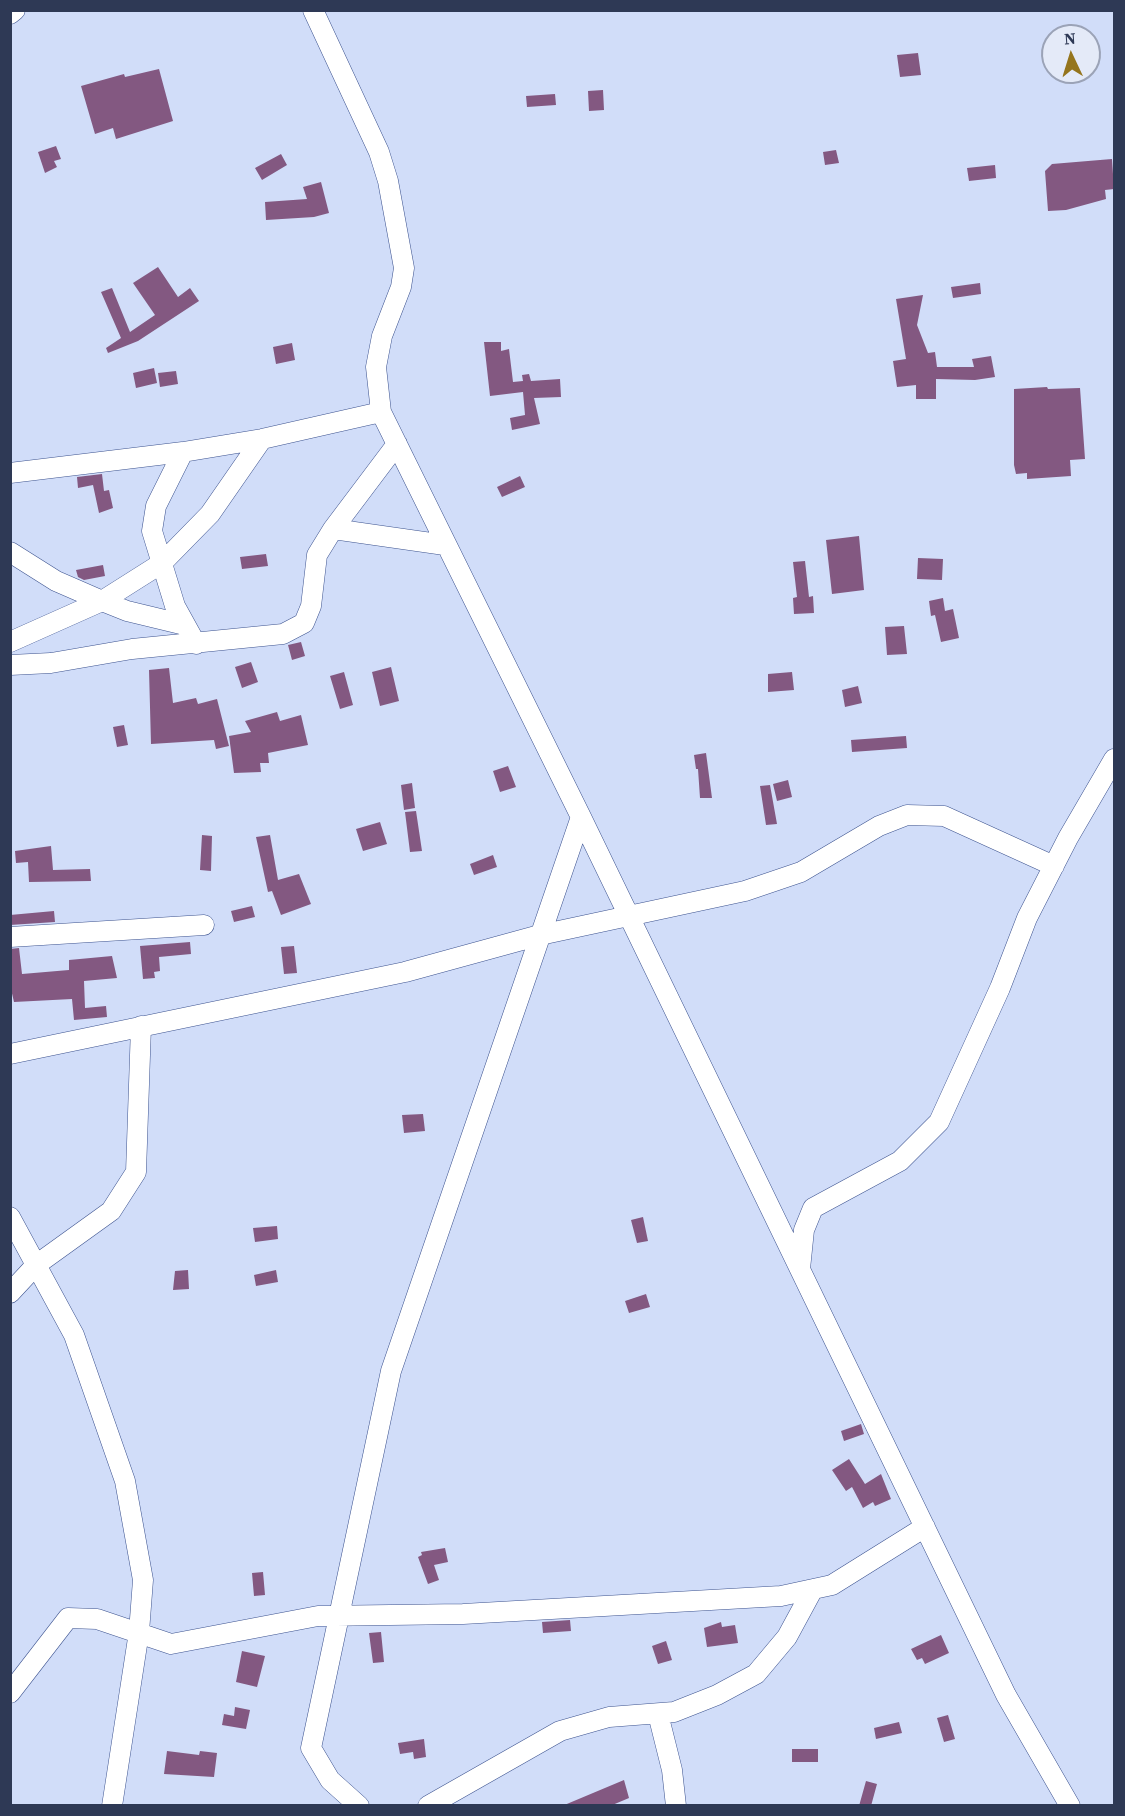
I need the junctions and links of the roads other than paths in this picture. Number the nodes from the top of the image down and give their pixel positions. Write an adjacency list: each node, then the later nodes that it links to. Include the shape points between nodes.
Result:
1 (15, 10): 3 (street)
2 (313, 10): 4 (street, via 379,152 404,268 376,367)
3 (10, 14)
4 (381, 412): 5 (street); 6 (street)
5 (262, 439): 7 (street); 12 (street, via 210,514)
6 (397, 444): 9 (street); 10 (street)
7 (183, 452): 8 (street); 12 (street, via 156,506 152,531)
8 (10, 473)
9 (333, 529): 10 (street); 16 (street, via 317,555 311,606 304,622 283,634)
10 (445, 545): 19 (street)
11 (10, 552): 13 (street, via 56,581)
12 (162, 563): 13 (street); 14 (street)
13 (102, 601): 14 (street); 15 (street)
14 (185, 625): 16 (street)
15 (10, 642)
16 (196, 644): 17 (street, via 132,649 51,663)
17 (10, 664)
18 (1114, 759): 20 (street)
19 (581, 817): 21 (street); 23 (street)
20 (1053, 866): 21 (street, via 944,816 907,815 879,826 801,872 745,891); 29 (street, via 939,1122 900,1161 813,1208 804,1230)
21 (628, 916): 23 (street); 29 (street)
22 (204, 926): 24 (street)
23 (540, 935): 25 (street, via 405,972); 33 (street, via 391,1371)
24 (10, 937)
25 (141, 1026): 26 (street); 28 (street, via 136,1172 111,1211)
26 (10, 1054)
27 (10, 1217): 28 (street)
28 (36, 1264): 30 (street); 34 (street, via 74,1335 125,1481 143,1580)
29 (800, 1269): 31 (street)
30 (10, 1293)
31 (925, 1527): 32 (street, via 832,1586); 41 (street, via 1006,1695)
32 (813, 1589): 33 (street, via 781,1596 462,1614); 36 (street, via 787,1637 756,1674 696,1704)
33 (340, 1615): 34 (street, via 171,1644); 38 (street, via 311,1748 330,1780)
34 (139, 1632): 35 (street, via 97,1619 68,1618); 37 (street)
35 (10, 1693)
36 (658, 1714): 39 (street, via 609,1717 560,1731); 40 (street)
37 (112, 1806)
38 (359, 1806)
39 (428, 1806)
40 (676, 1806)
41 (1070, 1806)

